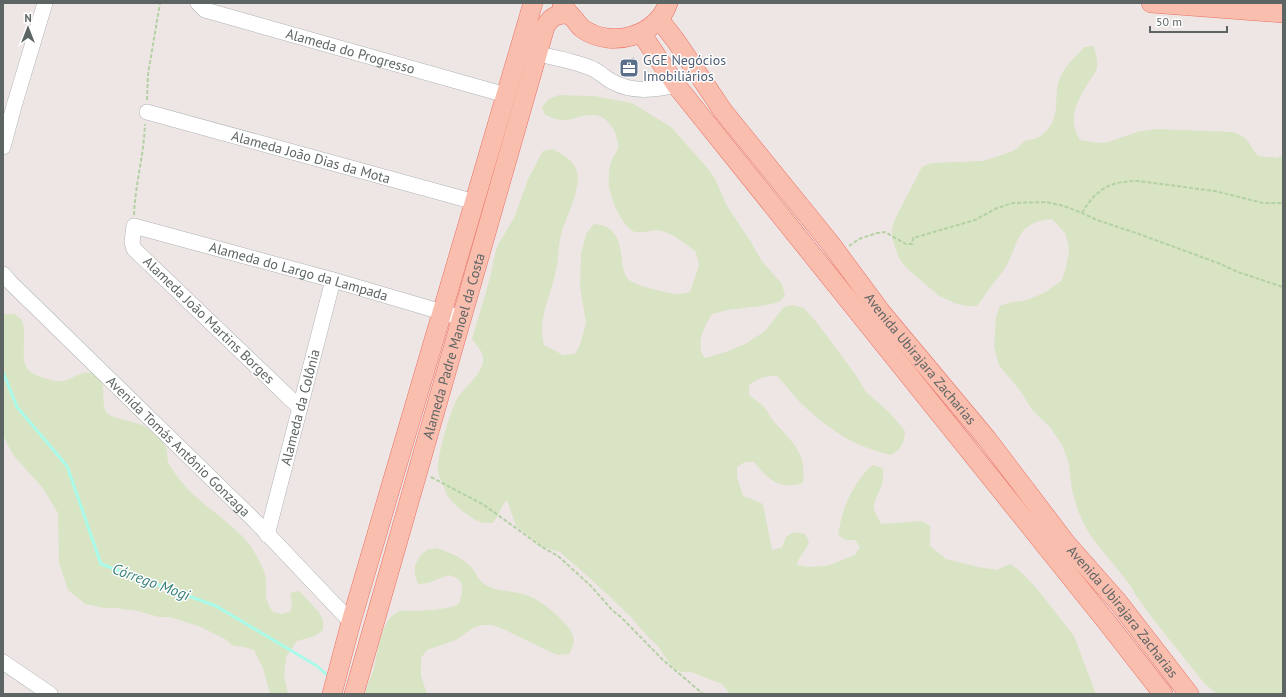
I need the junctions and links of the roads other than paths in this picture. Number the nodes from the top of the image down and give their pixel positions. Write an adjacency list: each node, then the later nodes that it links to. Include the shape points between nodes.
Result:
1 (45, 3): 13 (street)
2 (198, 3): 11 (street, Alameda do Progresso, via 204,10)
3 (533, 3): 11 (main road, Alameda Padre Manoel da Costa)
4 (1151, 3): 7 (main road)
5 (565, 8): 8 (main road, via 583,29 596,36 619,39); 9 (main road, Alameda Padre Manoel da Costa, via 550,19 545,27)
6 (664, 11): 8 (main road, via 651,27); 28 (main road, Avenida Ubirajara Zacharias, via 676,41 723,111 836,251 881,312 987,440 1066,543 1118,602)
7 (1283, 13)
8 (641, 33): 10 (main road, Avenida Ubirajara Zacharias)
9 (538, 54): 10 (street, via 596,70 614,83 625,87 647,90); 19 (main road, Alameda Padre Manoel da Costa)
10 (676, 85): 27 (main road, Avenida Ubirajara Zacharias)
11 (506, 95): 14 (main road, Alameda Padre Manoel da Costa)
12 (147, 112): 14 (street, Alameda João Dias da Mota)
13 (3, 147)
14 (475, 202): 18 (main road, Alameda Padre Manoel da Costa)
15 (134, 226): 16 (street, Alameda do Largo da Lampada); 20 (street, Alameda João Martins Borges, via 134,249)
16 (333, 280): 18 (street, Alameda do Largo da Lampada); 20 (street, Alameda da Colônia)
17 (5, 282): 21 (street, Avenida Tomás Antônio Gonzaga)
18 (443, 312): 19 (street, Alameda do Largo da Lampada); 22 (main road, Alameda Padre Manoel da Costa)
19 (462, 318): 25 (main road, Alameda Padre Manoel da Costa)
20 (300, 408): 21 (street, Alameda da Colônia)
21 (267, 535): 22 (street, Avenida Tomás Antônio Gonzaga)
22 (350, 622): 24 (main road, Alameda Padre Manoel da Costa)
23 (3, 662): 26 (street)
24 (334, 686)
25 (354, 692)
26 (50, 694)
27 (1163, 694)
28 (1189, 694)

